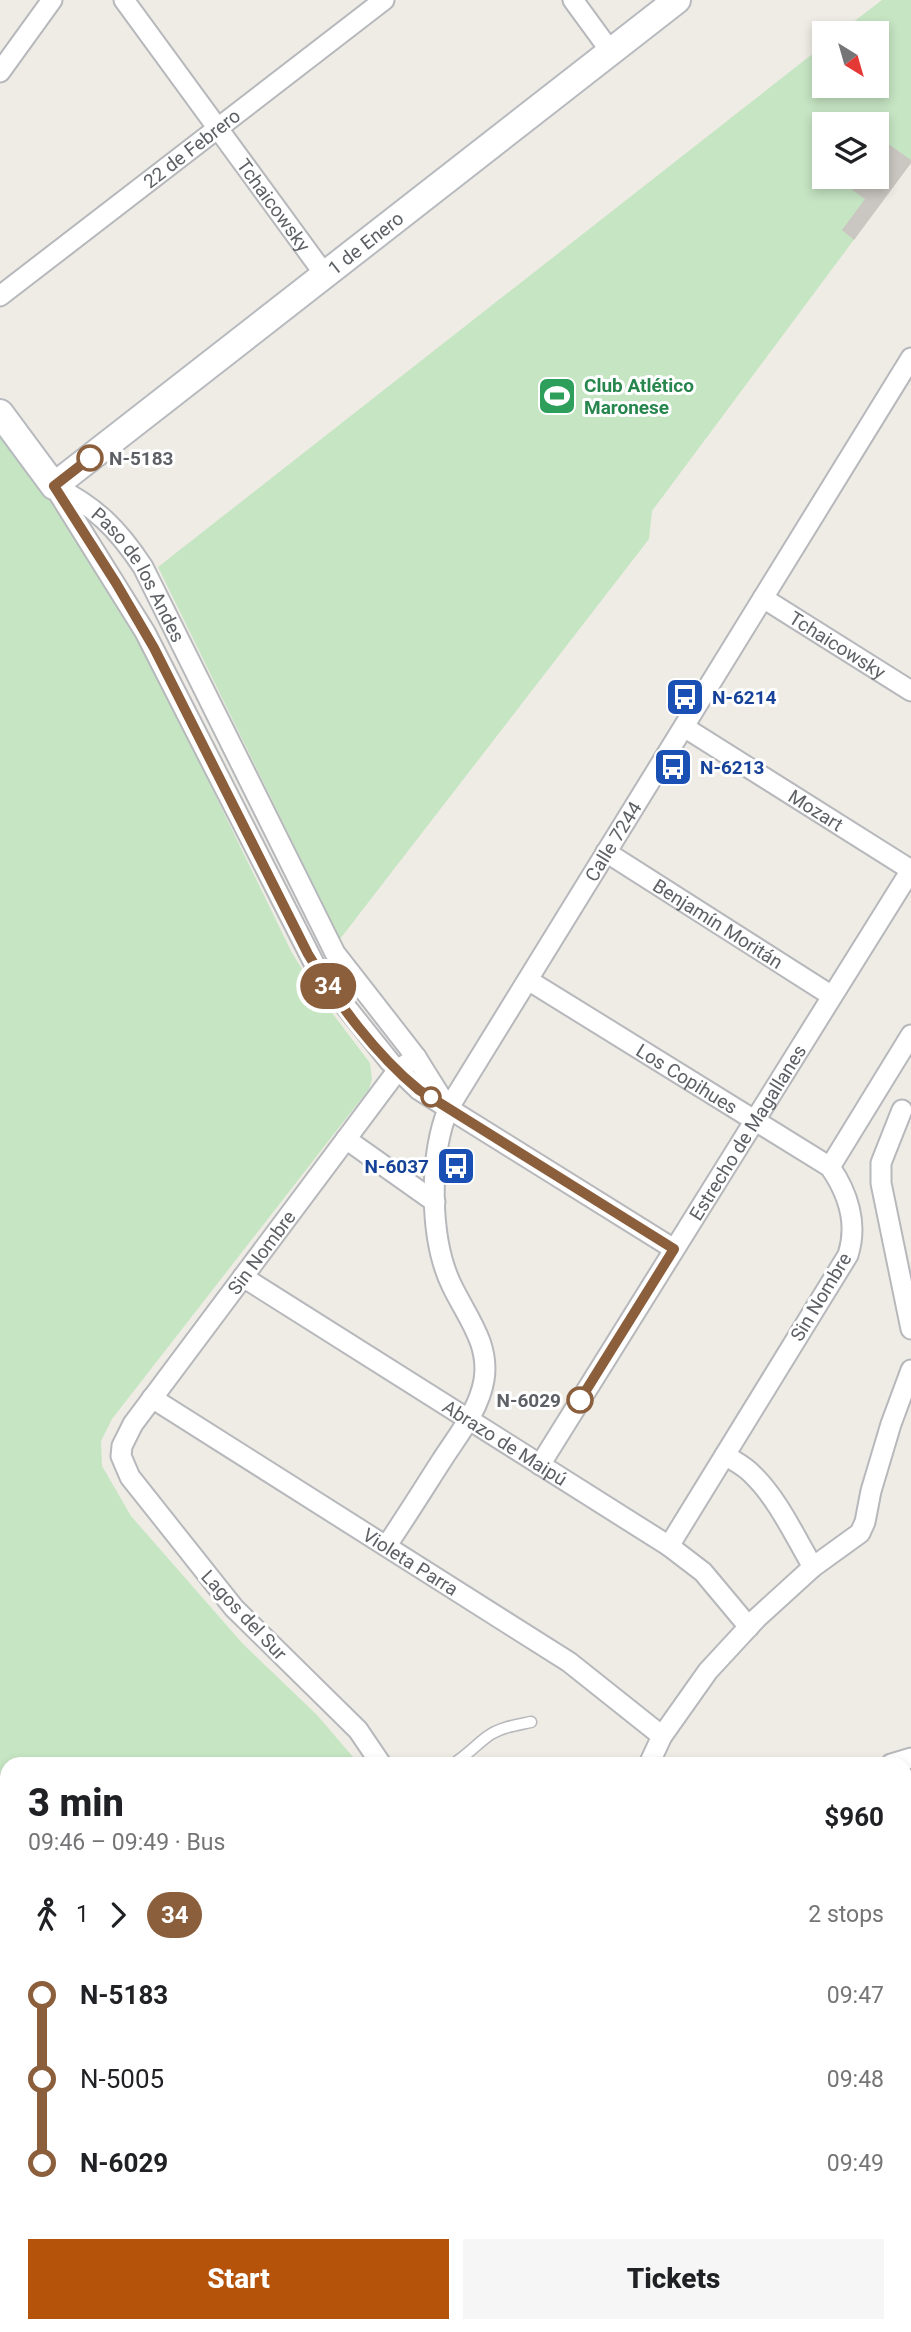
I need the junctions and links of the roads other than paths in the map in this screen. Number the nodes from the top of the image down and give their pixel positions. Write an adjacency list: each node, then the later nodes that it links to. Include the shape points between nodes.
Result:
1 (52, 0): 7 (street)
2 (124, 0): 8 (street, Tchaicowsky)
3 (384, 0): 8 (street, 22 de Febrero)
4 (573, 0): 6 (street)
5 (677, 0): 6 (street, 1 de Enero)
6 (611, 52): 9 (street, 1 de Enero)
7 (0, 72)
8 (218, 128): 9 (street, Tchaicowsky); 10 (street, 22 de Febrero)
9 (325, 275): 13 (street, 1 de Enero)
10 (0, 296)
11 (911, 358): 14 (street, Calle 7244)
12 (0, 413): 13 (street)
13 (54, 486): 22 (street, Paso de los Andes, via 92,508 143,567 322,930 350,974); 23 (street, Paso de los Andes, via 151,643 319,973)
14 (763, 598): 15 (street, Tchaicowsky); 16 (street, Calle 7244)
15 (911, 691)
16 (684, 727): 17 (street, Calle 7244); 18 (street, Mozart)
17 (606, 852): 19 (street, Calle 7244); 20 (street, Benjamín Moritán)
18 (911, 870): 20 (street, Estrecho de Magallanes)
19 (527, 980): 25 (street, Calle 7244); 27 (street, Los Copihues)
20 (832, 996): 27 (street, Estrecho de Magallanes)
21 (911, 1035): 24 (street)
22 (416, 1056): 23 (street, Sin Nombre); 25 (street, Paso de los Andes)
23 (397, 1071): 25 (street, Paso de los Andes); 28 (street, Sin Nombre)
24 (869, 1105): 26 (street, via 885,1111); 29 (street)
25 (448, 1109): 31 (street, via 438,1146); 32 (street, Paso de los Andes)
26 (906, 1110): 34 (street, via 881,1163 881,1183)
27 (754, 1120): 29 (street, Los Copihues); 32 (street, Estrecho de Magallanes)
28 (346, 1139): 31 (street); 33 (street, Sin Nombre)
29 (830, 1167): 30 (street, Los Copihues)
30 (842, 1183): 38 (street, Sin Nombre, via 852,1223 848,1255)
31 (435, 1202): 37 (street, via 443,1262 477,1331 485,1360 481,1394)
32 (674, 1249): 40 (street, Estrecho de Magallanes)
33 (243, 1277): 36 (street, Sin Nombre); 37 (street, Abrazo de Maipú)
34 (911, 1329)
35 (911, 1370): 43 (street, via 860,1533)
36 (152, 1398): 39 (street, Sin Nombre, via 126,1435); 41 (street, Violeta Parra)
37 (468, 1420): 40 (street, Abrazo de Maipú); 41 (street)
38 (725, 1455): 42 (street, Sin Nombre); 43 (street, via 762,1484)
39 (121, 1456): 47 (street, Lagos del Sur, via 130,1477 212,1583 358,1730)
40 (540, 1465): 42 (street, Abrazo de Maipú)
41 (387, 1545): 46 (street, Violeta Parra, via 569,1662)
42 (669, 1546): 44 (street, Abrazo de Maipú, via 703,1572)
43 (813, 1567): 44 (street)
44 (748, 1627): 46 (street, via 708,1671)
45 (531, 1722): 48 (lane, via 489,1735)
46 (662, 1736): 49 (street)
47 (377, 1757)
48 (465, 1757)
49 (652, 1757)

